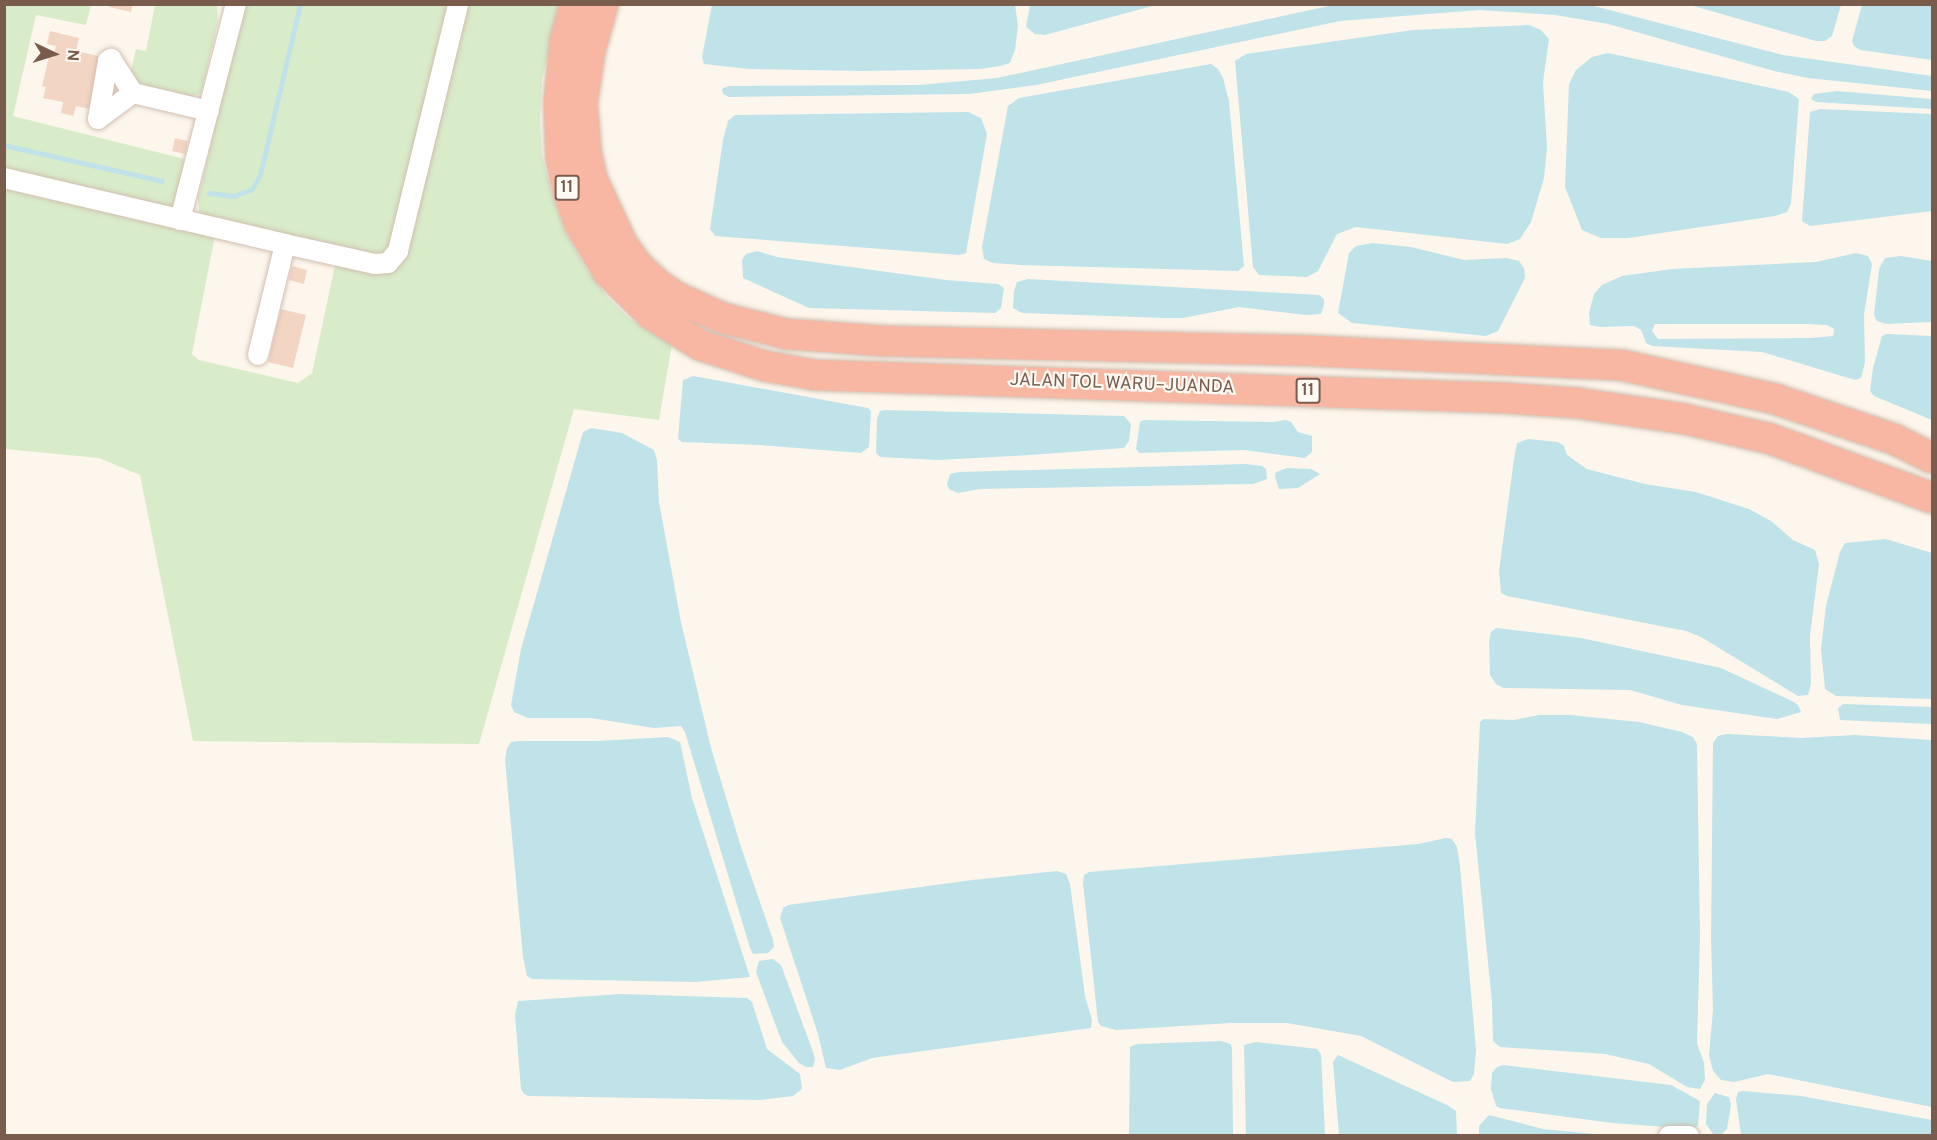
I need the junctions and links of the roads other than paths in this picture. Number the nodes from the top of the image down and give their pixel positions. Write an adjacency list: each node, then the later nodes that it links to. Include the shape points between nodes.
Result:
1 (220, 4): 6 (lane)
2 (236, 4): 6 (lane)
3 (458, 4): 11 (lane, via 395,257 388,263 375,264)
4 (574, 4): 14 (highway, JALAN TOL WARU–JUANDA / 11, via 565,41 559,101 561,158 579,223 608,272 651,314 700,345 815,375 1577,403 1685,419 1772,440)
5 (603, 4): 13 (highway, JALAN TOL WARU–JUANDA / 11, via 582,103 592,179 622,244 638,266 676,297 723,318 788,334 883,341 1313,351 1621,365 1775,399 1894,439)
6 (231, 27): 8 (lane)
7 (133, 93): 8 (lane)
8 (209, 111): 10 (lane)
9 (4, 178): 10 (lane)
10 (180, 220): 11 (lane)
11 (285, 244): 12 (lane)
12 (258, 355)
13 (1932, 458)
14 (1932, 498)
15 (1669, 1136): 16 (lane)
16 (1689, 1136)

